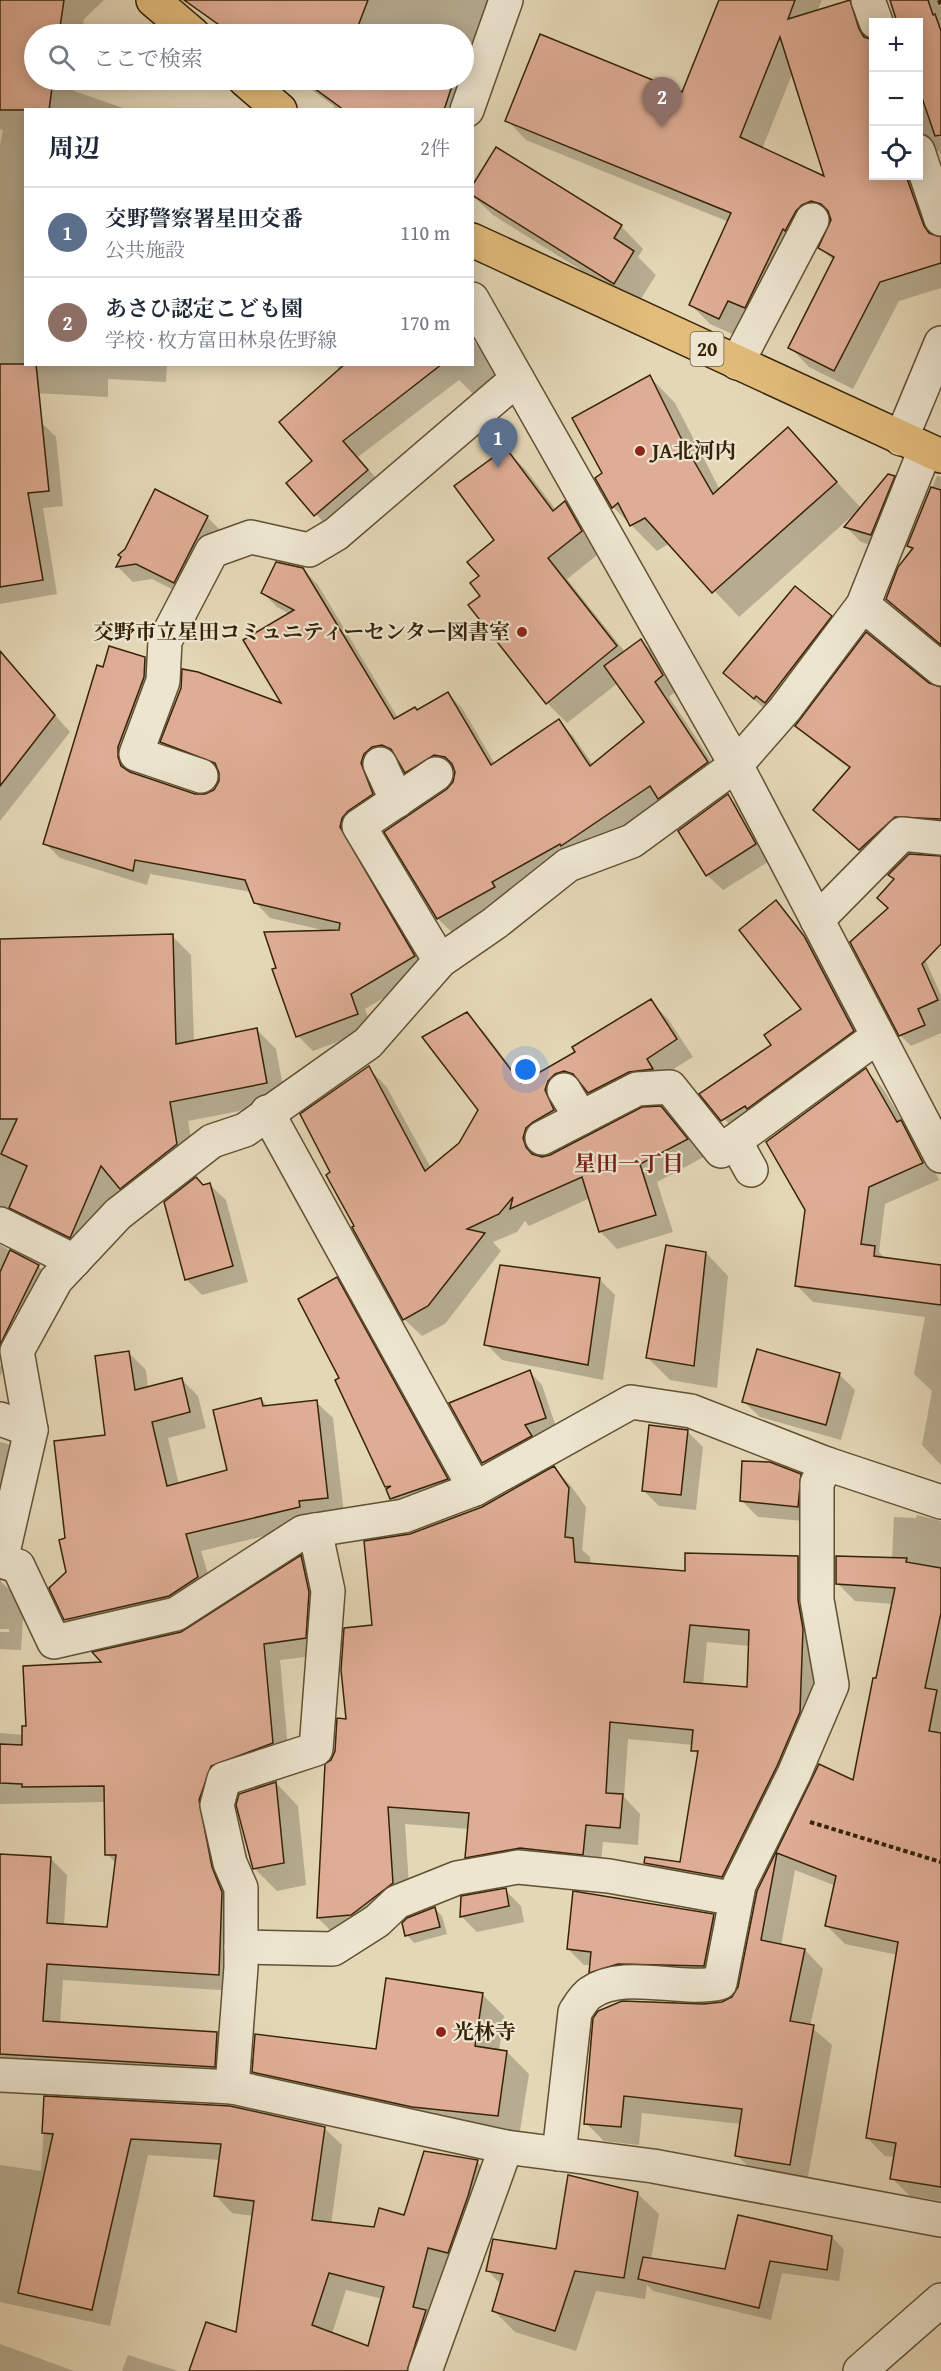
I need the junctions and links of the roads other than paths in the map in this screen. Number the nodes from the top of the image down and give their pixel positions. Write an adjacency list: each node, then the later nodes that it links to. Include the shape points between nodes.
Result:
1 (153, 0): 5 (main road)
2 (506, 0): 8 (street)
3 (868, 0): 4 (street)
4 (875, 18)
5 (181, 24)
6 (257, 90): 7 (main road)
7 (278, 108)
8 (468, 108)
9 (923, 166): 10 (street)
10 (941, 219)
11 (812, 220): 15 (street)
12 (474, 241): 15 (main road, 20)
13 (474, 303): 16 (street)
14 (941, 343): 17 (street)
15 (737, 363): 17 (main road, 20)
16 (517, 380): 21 (street); 23 (street, via 336,534 309,550 251,537 212,551 152,635 163,681 136,754)
17 (922, 448): 18 (street)
18 (864, 605): 19 (street); 21 (street, via 785,709)
19 (941, 669)
20 (380, 765): 24 (street)
21 (736, 765): 26 (street); 27 (street, via 632,841 568,865)
22 (436, 774): 24 (street)
23 (201, 776)
24 (397, 801): 27 (street, via 359,826)
25 (941, 838): 26 (street, via 902,834)
26 (817, 920): 28 (street)
27 (440, 961): 29 (street, via 368,1043)
28 (877, 1037): 31 (street); 32 (street)
29 (267, 1112): 35 (street, via 245,1130 212,1141 118,1214); 39 (street)
30 (542, 1138): 31 (street, via 573,1104 637,1089 670,1087 721,1151)
31 (735, 1141): 33 (street)
32 (941, 1156)
33 (751, 1170)
34 (0, 1224): 35 (street)
35 (65, 1270): 37 (street, via 17,1351)
36 (0, 1419): 37 (street)
37 (31, 1430): 42 (street)
38 (827, 1464): 39 (street, via 691,1411 631,1402); 40 (street); 43 (street, via 817,1483 817,1600 832,1684)
39 (475, 1489): 41 (street, via 404,1516)
40 (941, 1502)
41 (315, 1530): 42 (street, via 303,1532 176,1614 54,1642 18,1566); 44 (street, via 328,1590 316,1749 224,1779 217,1805 230,1863 241,1888)
42 (0, 1561)
43 (736, 1899): 44 (street, via 609,1876 518,1867 457,1878 398,1902 377,1921 333,1949); 48 (street, via 720,1983 700,1988 616,1981 589,1994 575,2012)
44 (241, 1947): 46 (street)
45 (0, 2075): 46 (street)
46 (232, 2087): 47 (street)
47 (506, 2147): 48 (street); 51 (street)
48 (559, 2154): 49 (street, via 653,2166)
49 (941, 2220)
50 (941, 2300): 52 (street)
51 (425, 2371)
52 (860, 2371)

